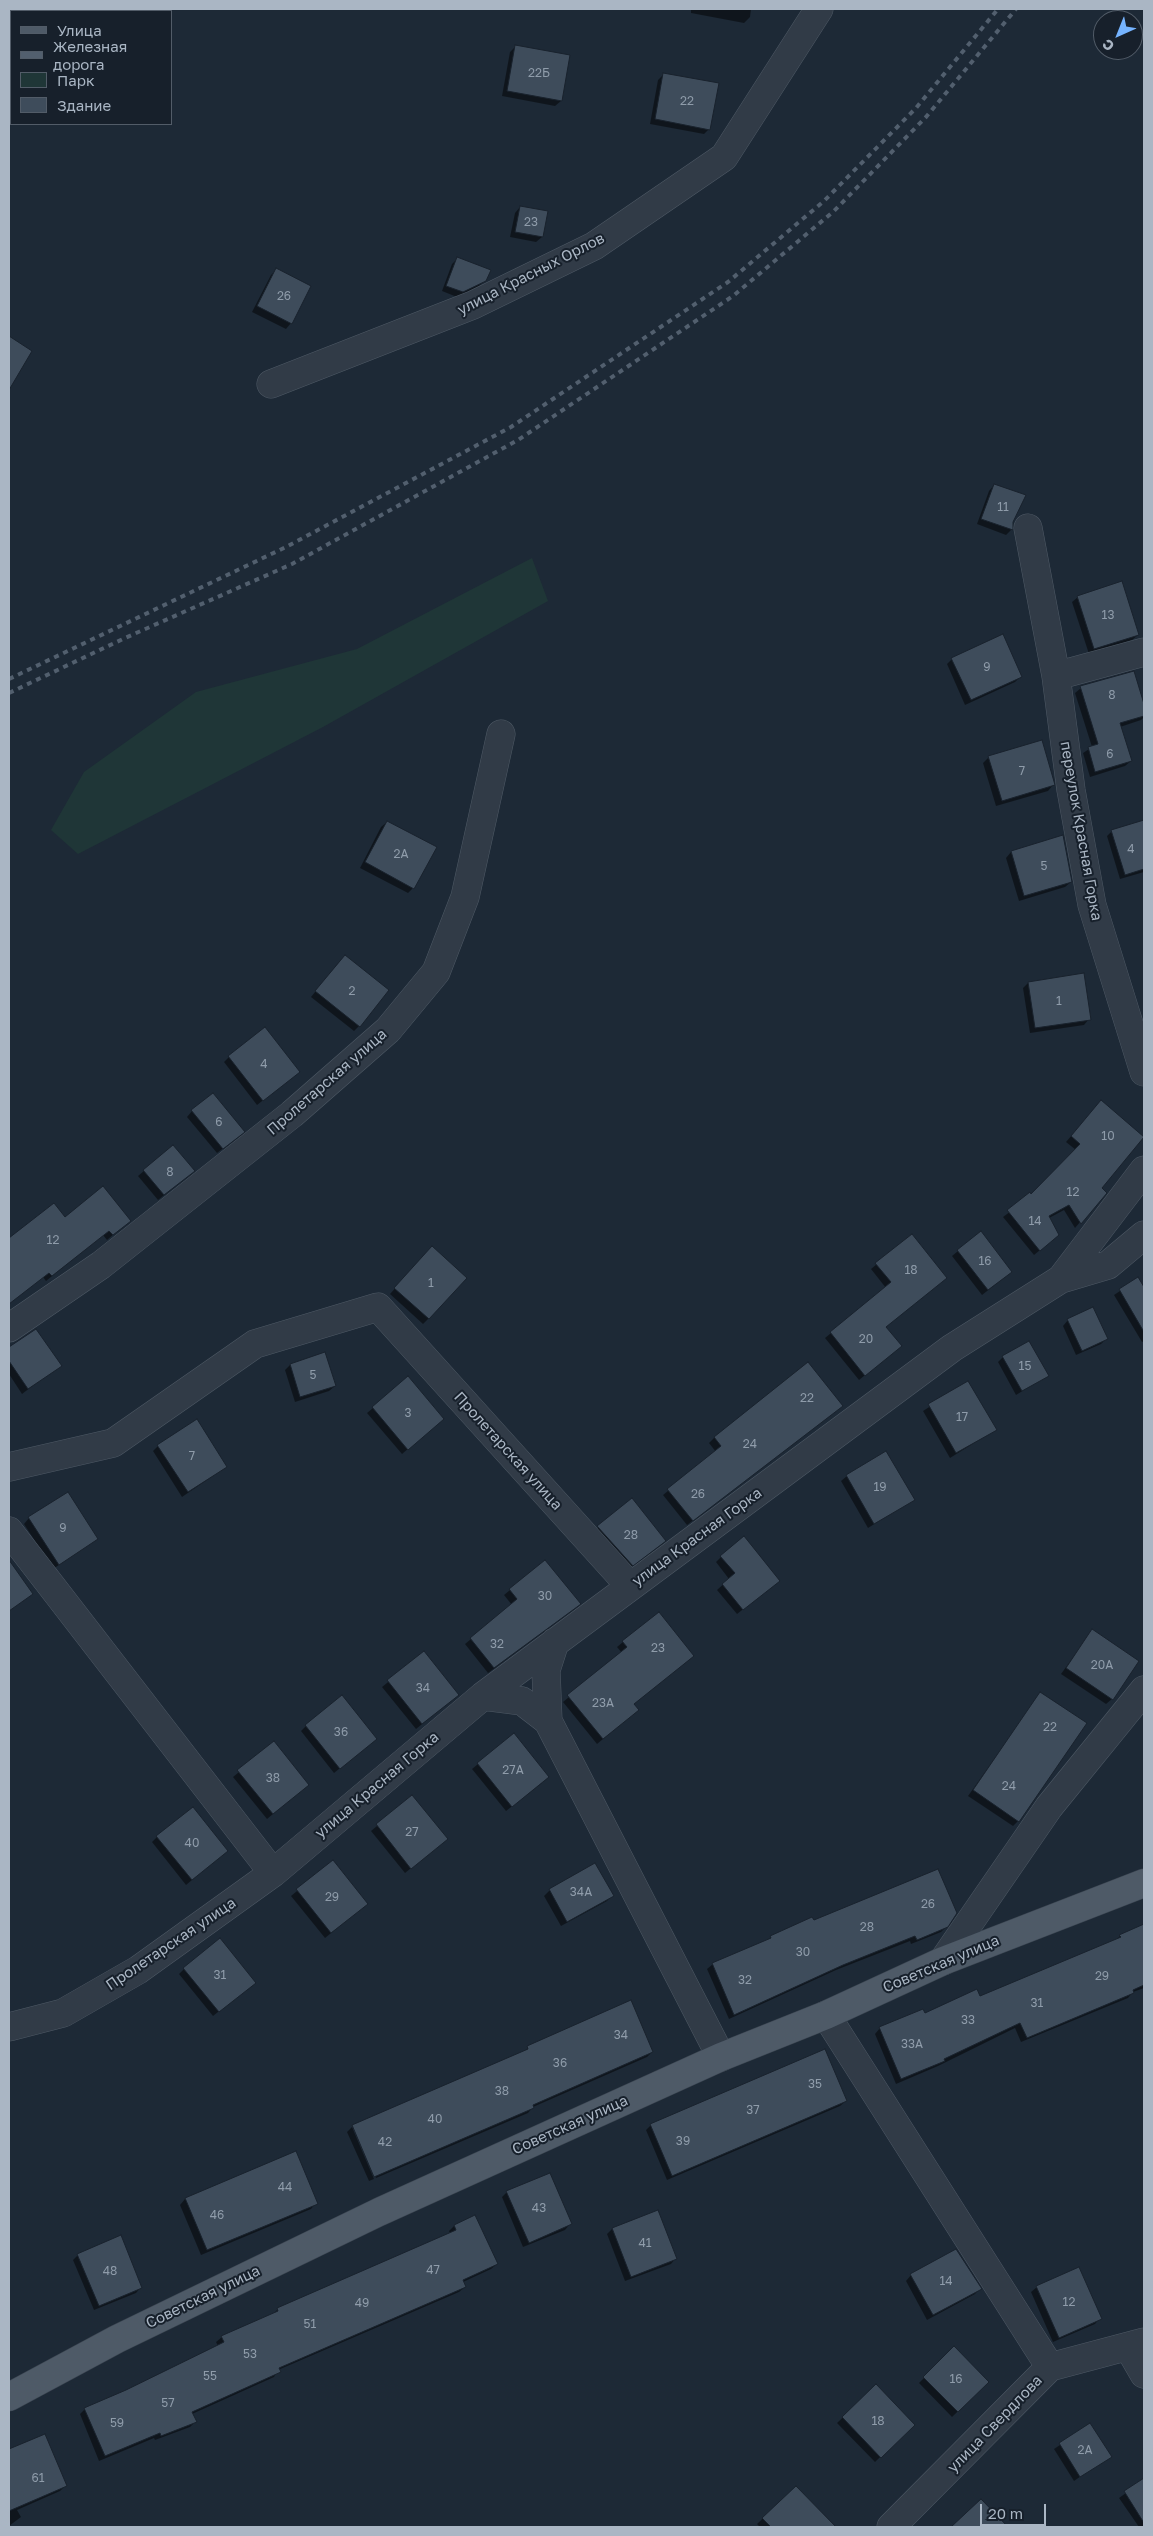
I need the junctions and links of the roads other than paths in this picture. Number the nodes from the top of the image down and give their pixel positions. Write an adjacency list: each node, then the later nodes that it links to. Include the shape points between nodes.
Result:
1 (819, 9): 2 (street, улица Красных Орлов, via 724,157 594,246 473,305)
2 (271, 384)
3 (1028, 528): 5 (street, переулок Красная Горка)
4 (1144, 652): 5 (street)
5 (1056, 676): 7 (street, переулок Красная Горка, via 1071,790 1092,905)
6 (501, 734): 11 (street, Пролетарская улица, via 465,897 436,972 388,1030 292,1114 102,1265)
7 (1144, 1072)
8 (1144, 1170): 10 (street)
9 (1144, 1235): 10 (street, улица Красная Горка, via 1108,1265)
10 (1061, 1279): 14 (street, улица Красная Горка, via 952,1348)
11 (9, 1328)
12 (9, 1467): 14 (street, Пролетарская улица, via 113,1443 255,1344 378,1307)
13 (9, 1531): 19 (street)
14 (630, 1586): 15 (street, улица Красная Горка)
15 (555, 1642): 17 (street, улица Красная Горка); 18 (street, via 546,1670)
16 (1144, 1690): 21 (street, via 1050,1808)
17 (482, 1696): 18 (street, via 522,1702); 19 (street, улица Красная Горка)
18 (548, 1721): 24 (street)
19 (273, 1874): 23 (street, Пролетарская улица, via 138,1970 63,2013)
20 (1144, 1883): 21 (main road, Советская улица)
21 (943, 1961): 22 (main road, Советская улица)
22 (826, 2016): 24 (main road, Советская улица); 26 (street)
23 (9, 2027)
24 (721, 2057): 28 (main road, Советская улица, via 379,2212 117,2339)
25 (1137, 2345): 26 (street, улица Свердлова); 27 (street)
26 (1050, 2367): 29 (street, улица Свердлова)
27 (1144, 2374)
28 (9, 2397)
29 (891, 2527)

